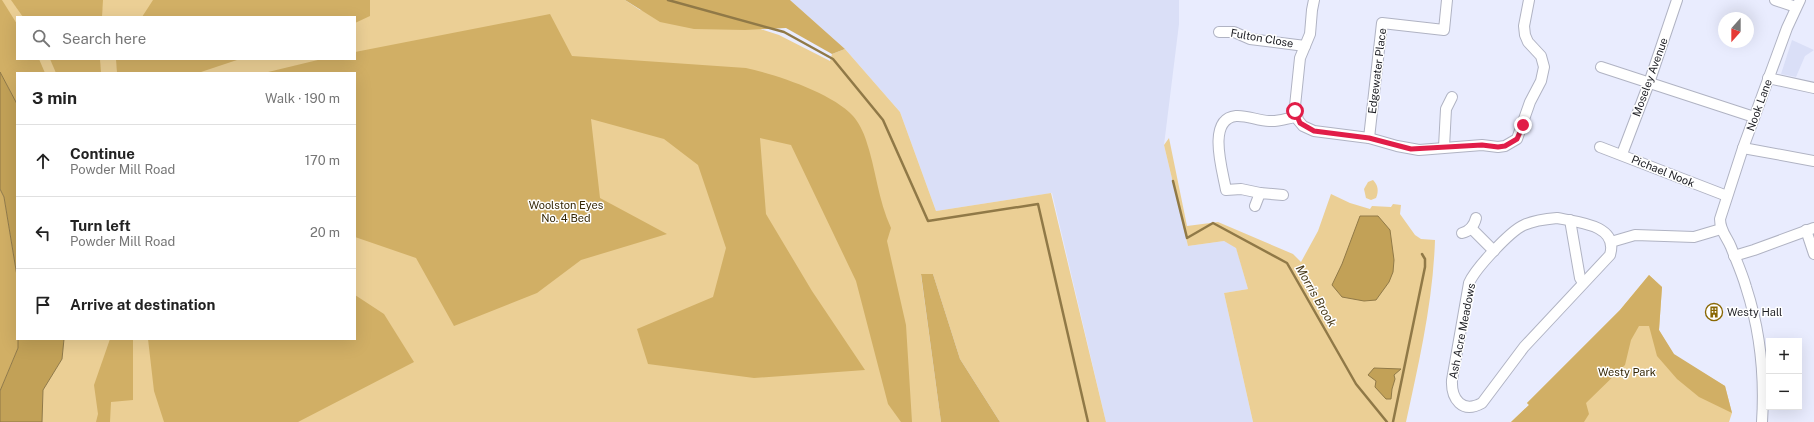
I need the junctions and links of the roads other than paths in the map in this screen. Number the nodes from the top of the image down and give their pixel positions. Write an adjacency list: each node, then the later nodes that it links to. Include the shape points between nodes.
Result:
1 (1314, 0): 8 (street, via 1310,34)
2 (1447, 0): 16 (street, Edgewater Place, via 1444,30 1382,23)
3 (1529, 0): 17 (street, via 1524,26 1525,35 1541,56 1544,68 1521,133 1517,139 1505,146)
4 (1677, 0): 11 (street, Moseley Avenue)
5 (1775, 0): 6 (street)
6 (1798, 4): 10 (street, Nook Lane)
7 (1219, 32): 8 (street, Fulton Close, via 1234,32 1250,39)
8 (1305, 46): 14 (street, via 1300,65)
9 (1601, 67): 11 (street)
10 (1768, 78): 12 (street); 15 (street, Nook Lane)
11 (1649, 83): 15 (street); 20 (street, Moseley Avenue)
12 (1814, 88)
13 (1452, 97): 17 (street, via 1446,109)
14 (1296, 117): 16 (street, via 1304,126 1314,131); 22 (street, via 1269,121 1235,116 1225,121 1219,132 1218,142 1226,190 1241,189)
15 (1754, 118): 19 (street, Nook Lane)
16 (1369, 138): 17 (street, via 1411,149)
17 (1444, 147)
18 (1600, 147): 20 (street, Pichael Nook)
19 (1743, 148): 21 (street); 24 (street, Nook Lane)
20 (1622, 154): 24 (street, Pichael Nook)
21 (1814, 161)
22 (1260, 193): 23 (street); 25 (street)
23 (1283, 195)
24 (1726, 196): 28 (street, Nook Lane)
25 (1255, 206)
26 (1476, 218): 31 (street, via 1467,230)
27 (1570, 220): 30 (street, Ash Acre Meadows, via 1604,231); 31 (street, Ash Acre Meadows, via 1540,219 1522,226); 34 (street)
28 (1721, 229): 30 (street, via 1694,237 1635,235); 33 (street)
29 (1810, 229): 32 (street); 33 (street)
30 (1611, 242): 34 (street, Ash Acre Meadows, via 1610,255)
31 (1494, 251): 34 (street, Ash Acre Meadows, via 1476,270 1469,283 1452,380 1453,395 1463,405 1475,406 1482,403 1524,347)
32 (1814, 254)
33 (1734, 256): 35 (street, via 1746,285 1760,348)
34 (1583, 283)
35 (1762, 422)

